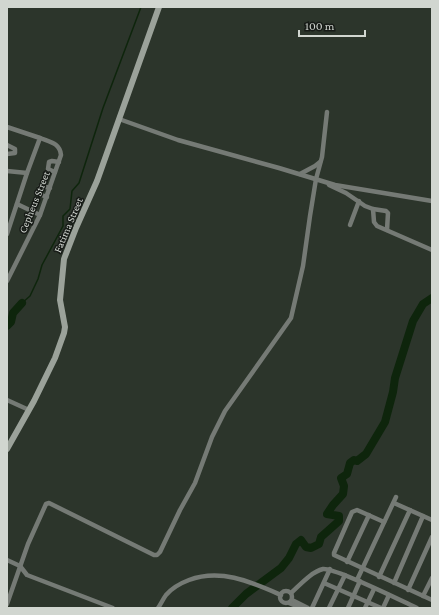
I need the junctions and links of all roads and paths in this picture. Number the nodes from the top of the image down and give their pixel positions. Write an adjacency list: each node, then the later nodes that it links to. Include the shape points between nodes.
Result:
1 (159, 7): 3 (street, Fatima Street)
2 (327, 112): 9 (street)
3 (119, 119): 13 (street, via 178,140); 29 (street, Fatima Street, via 97,181 64,259 60,300 64,333 55,358)
4 (7, 127): 5 (street)
5 (40, 138): 8 (street, Cepheus Street, via 59,146); 12 (street)
6 (7, 145): 7 (street, via 15,149 15,153)
7 (7, 154)
8 (59, 162): 11 (street, Cepheus Street); 11 (street, via 49,162 48,168)
9 (320, 162): 13 (street); 14 (street)
10 (7, 172): 12 (street)
11 (55, 172): 16 (street, Cepheus Street)
12 (27, 173): 20 (street)
13 (300, 174): 14 (street)
14 (316, 179): 15 (street); 41 (street, via 303,266 291,318 225,411 194,483 159,554 154,555 49,503 44,507)
15 (326, 183): 18 (street); 19 (street)
16 (50, 188): 17 (street, Cepheus Street); 17 (street, via 40,187 39,194)
17 (47, 197): 22 (street, Cepheus Street)
18 (359, 201): 21 (street); 23 (street)
19 (432, 201)
20 (17, 204): 22 (street); 25 (street)
21 (373, 210): 24 (street, via 376,224); 24 (street, via 388,213)
22 (40, 215): 27 (street, Cepheus Street)
23 (350, 225)
24 (387, 230): 26 (street)
25 (7, 234)
26 (432, 250)
27 (7, 281)
28 (7, 400): 29 (street)
29 (29, 410): 30 (street, Fatima Street)
30 (7, 450)
31 (396, 497): 32 (street)
32 (394, 503): 33 (street); 37 (street)
33 (410, 510): 35 (street); 45 (street)
34 (369, 515): 37 (street); 40 (street); 40 (street, via 358,510 352,512 334,553)
35 (423, 516): 36 (street); 49 (street)
36 (432, 520)
37 (384, 522): 42 (street)
38 (432, 537): 52 (street)
39 (7, 560): 41 (street)
40 (348, 562): 42 (street)
41 (20, 566): 63 (street); 64 (street, via 27,575)
42 (362, 568): 45 (street); 47 (street)
43 (330, 569): 44 (street); 48 (street); 54 (street, via 316,572)
44 (344, 575): 47 (street); 50 (street)
45 (379, 577): 49 (street)
46 (432, 578): 53 (street)
47 (359, 581): 51 (street); 57 (street)
48 (324, 583): 50 (street); 68 (street)
49 (394, 583): 52 (street)
50 (338, 589): 57 (street); 69 (street)
51 (374, 589): 56 (street); 61 (street)
52 (408, 590): 58 (street)
53 (430, 590): 58 (street)
54 (291, 593): 55 (street, via 285,591); 60 (street)
55 (281, 595): 60 (street, via 282,601); 65 (street, via 253,583 209,575 183,582 175,587)
56 (389, 595): 62 (street); 72 (street)
57 (353, 596): 61 (street); 70 (street)
58 (423, 596): 59 (street)
59 (432, 600)
60 (290, 601): 66 (street); 67 (street)
61 (368, 602): 71 (street); 72 (street)
62 (406, 603): 73 (street); 74 (street)
63 (7, 604)
64 (113, 608)
65 (158, 608)
66 (300, 608)
67 (308, 608)
68 (312, 608)
69 (329, 608)
70 (348, 608)
71 (365, 608)
72 (382, 608)
73 (404, 608)
74 (417, 608)

